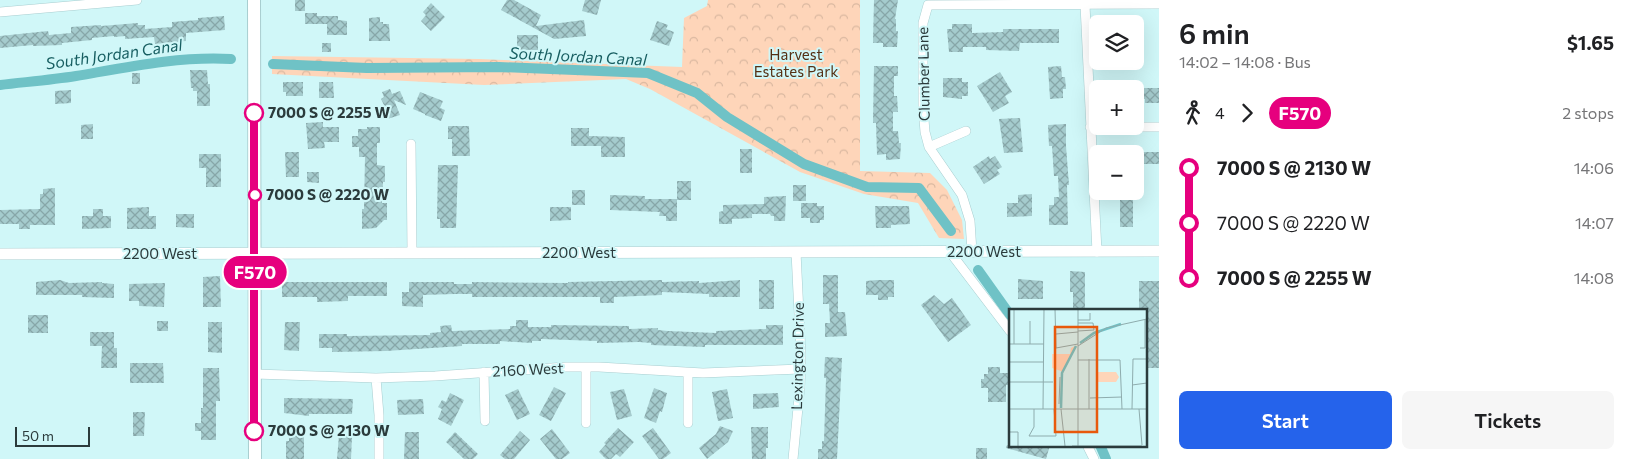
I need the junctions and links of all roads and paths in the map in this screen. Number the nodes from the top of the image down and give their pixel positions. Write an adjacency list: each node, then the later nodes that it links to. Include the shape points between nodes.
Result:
1 (136, 0): 3 (street)
2 (254, 0): 21 (main road)
3 (94, 2): 6 (street)
4 (1159, 4): 5 (street)
5 (1085, 5): 7 (street); 13 (street, Clumber Lane, via 928,5 923,22 923,107)
6 (0, 12)
7 (1089, 103)
8 (1144, 127): 9 (street)
9 (1159, 127)
10 (966, 131): 13 (street)
11 (1090, 135): 18 (street)
12 (411, 144): 19 (street)
13 (929, 147): 17 (street, Clumber Lane, via 962,194 970,221)
14 (1159, 251): 18 (street, 2200 West)
15 (796, 252): 16 (street, 2200 West); 19 (street, 2200 West); 24 (street, Lexington Drive)
16 (950, 252): 17 (street, 2200 West); 22 (street)
17 (972, 252): 18 (street, 2200 West)
18 (1097, 252)
19 (412, 253): 21 (street, 2200 West)
20 (0, 254): 21 (street, 2200 West)
21 (255, 254): 27 (main road)
22 (1009, 330)
23 (586, 367): 25 (street, 2160 West); 26 (street, 2160 West); 30 (street)
24 (801, 369): 26 (street, 2160 West); 35 (street, Lexington Drive)
25 (484, 372): 28 (street, 2160 West); 29 (street)
26 (688, 373): 31 (street)
27 (255, 374): 28 (street, 2160 West); 33 (main road)
28 (376, 378): 34 (street)
29 (485, 421)
30 (586, 423)
31 (688, 423)
32 (1088, 446): 36 (street)
33 (254, 459)
34 (378, 459)
35 (793, 459)
36 (1094, 459)

